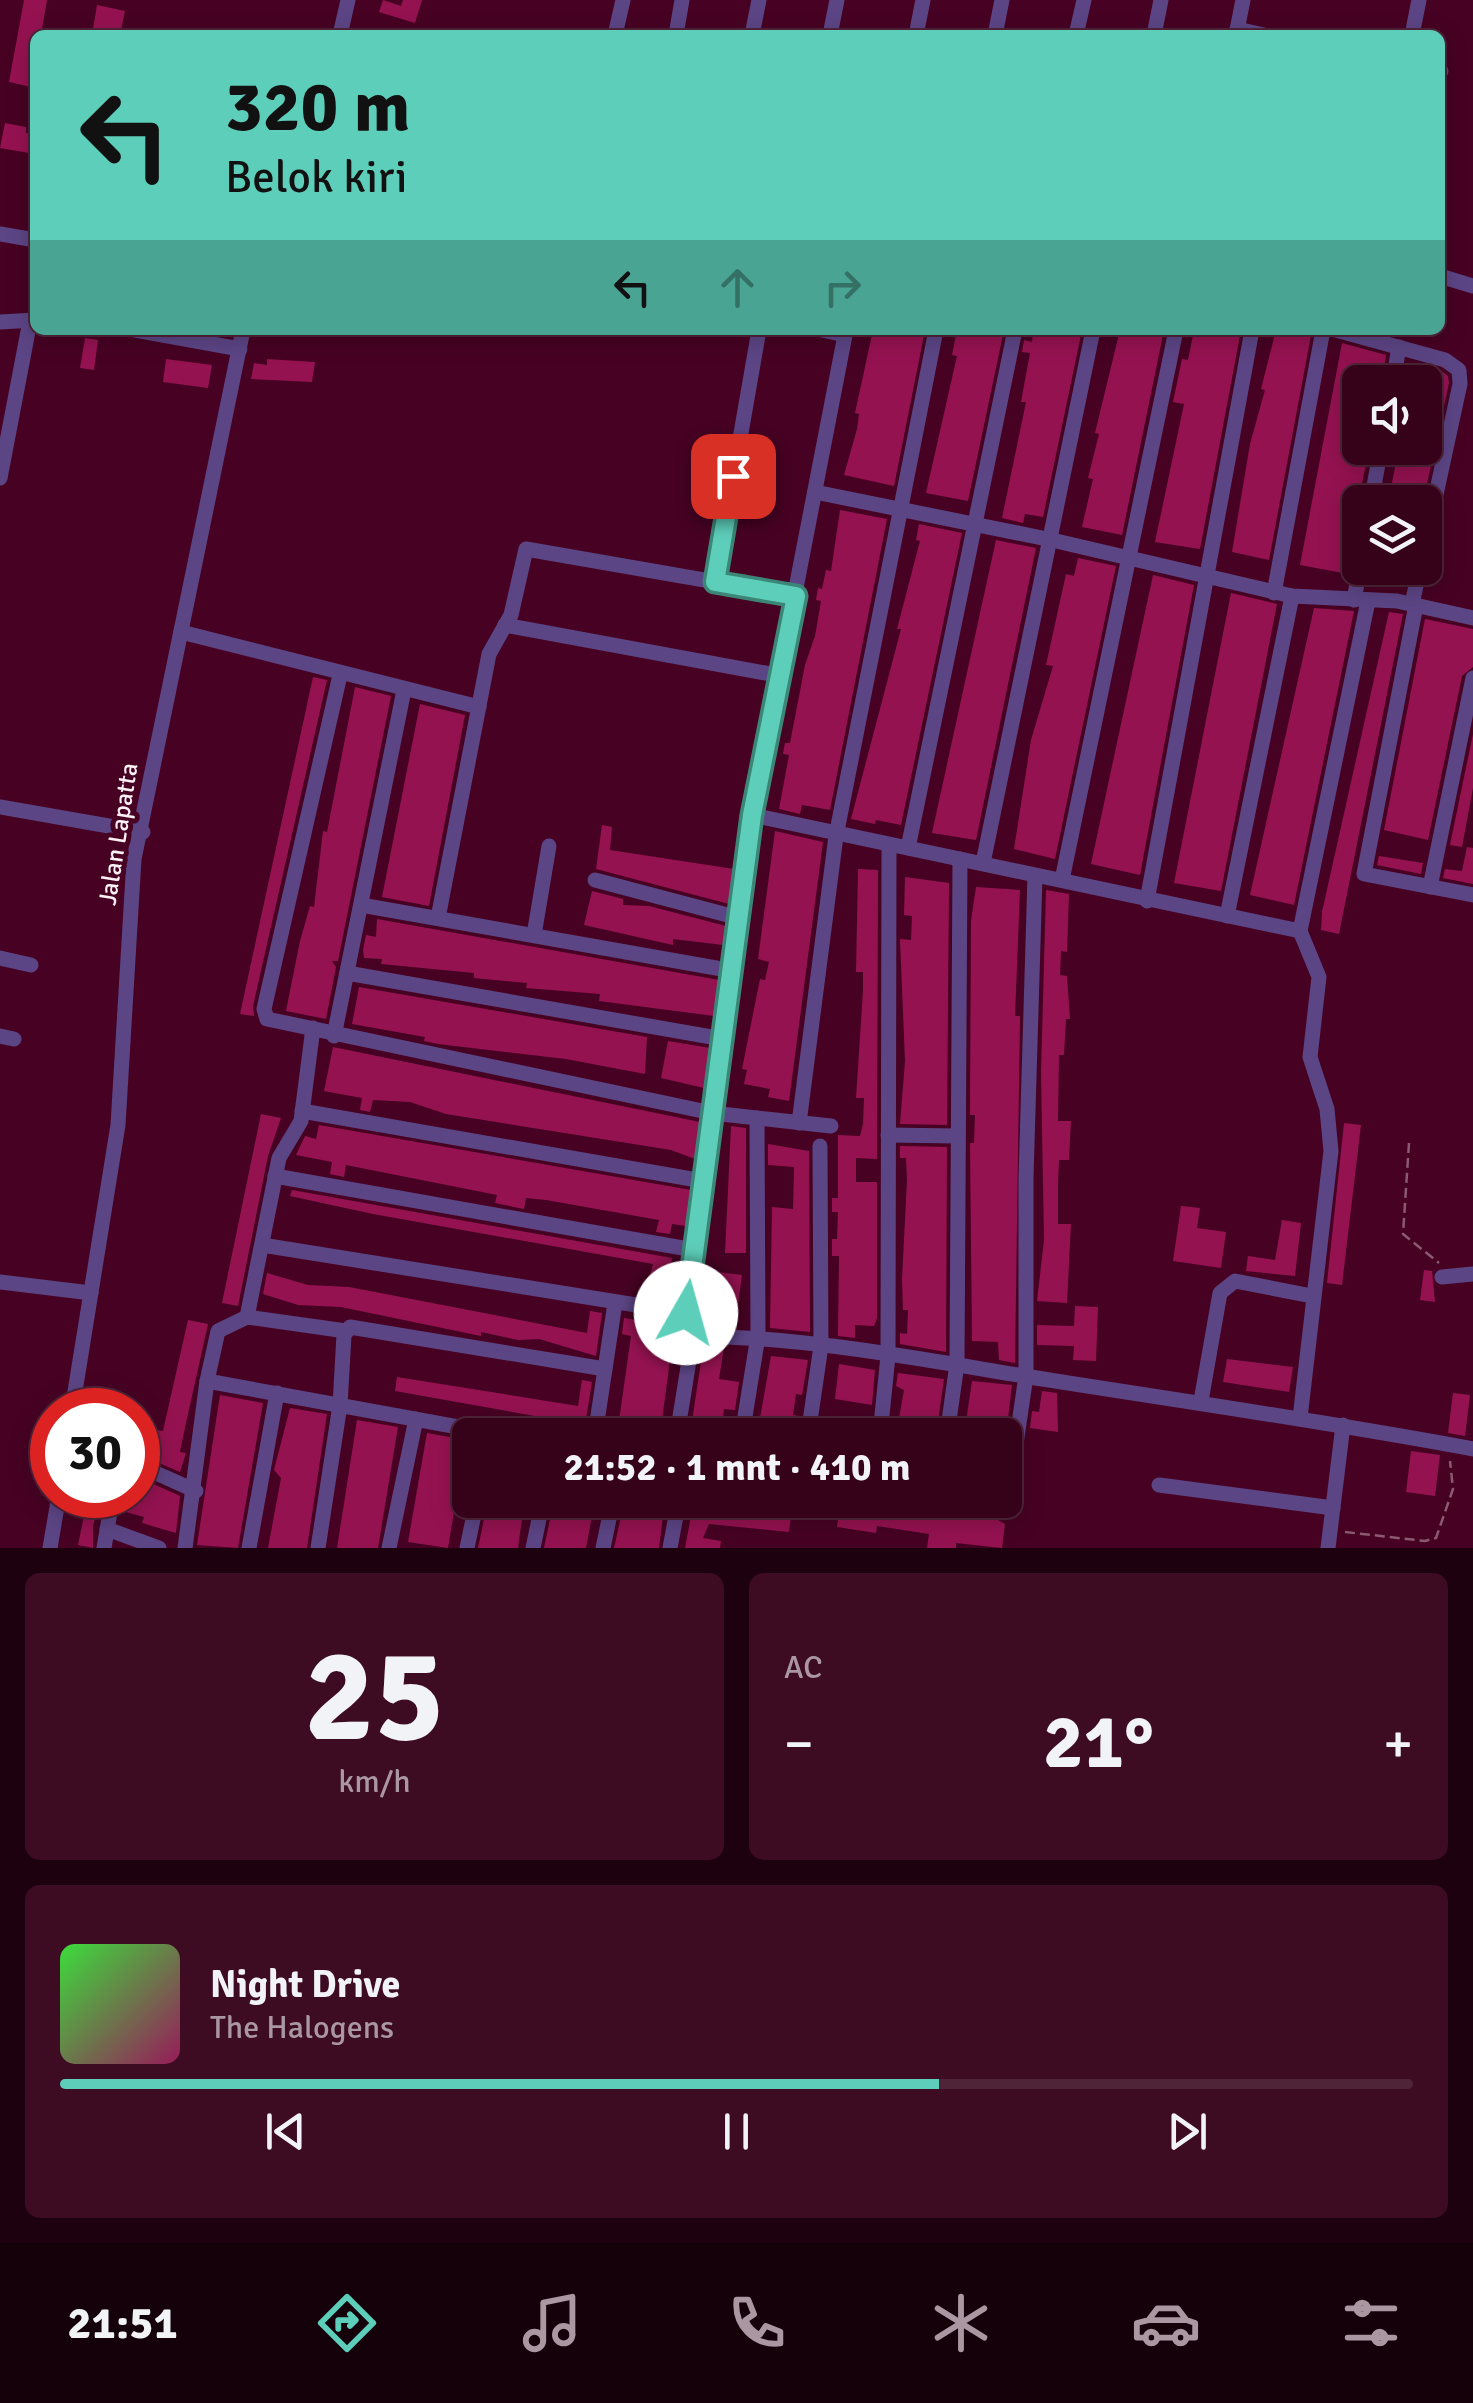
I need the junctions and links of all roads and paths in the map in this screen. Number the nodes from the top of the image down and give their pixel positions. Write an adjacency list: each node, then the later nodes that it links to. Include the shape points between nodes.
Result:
1 (348, 0): 12 (street)
2 (624, 0): 13 (street)
3 (682, 0): 14 (street)
4 (759, 0): 15 (street)
5 (836, 0): 16 (street)
6 (923, 0): 17 (street)
7 (1002, 0): 18 (street)
8 (1084, 0): 19 (street)
9 (1161, 0): 20 (street)
10 (1243, 0): 21 (street)
11 (1419, 0): 22 (street)
12 (341, 30)
13 (616, 30)
14 (677, 30)
15 (753, 30)
16 (831, 30)
17 (917, 30)
18 (996, 30)
19 (1077, 30)
20 (1155, 30)
21 (1237, 30)
22 (1413, 30)
23 (0, 234): 24 (street)
24 (30, 239)
25 (1445, 278): 26 (street)
26 (1473, 286)
27 (30, 320): 28 (street)
28 (0, 322)
29 (30, 330): 44 (street)
30 (163, 335): 42 (street)
31 (241, 335): 42 (street, Jalan Lapatta)
32 (758, 335): 52 (street)
33 (844, 335): 46 (street)
34 (935, 335): 47 (street)
35 (1014, 335): 48 (street)
36 (1092, 335): 49 (street)
37 (1175, 335): 50 (street)
38 (1251, 335): 51 (street)
39 (1322, 335): 55 (street)
40 (1355, 335): 41 (street)
41 (1399, 347): 43 (street); 45 (street, via 1459,370)
42 (240, 349): 62 (street, Jalan Lapatta)
43 (1396, 365)
44 (0, 478)
45 (1438, 485)
46 (815, 492): 47 (street); 56 (street)
47 (900, 509): 48 (street); 72 (street)
48 (976, 524): 49 (street); 75 (street)
49 (1052, 540): 50 (street); 77 (street)
50 (1128, 558): 51 (street); 80 (street)
51 (1206, 574): 55 (street); 83 (street)
52 (715, 582): 56 (street); 61 (street, via 526,549)
53 (1361, 585): 58 (street)
54 (1417, 585): 59 (street)
55 (1274, 593): 57 (street)
56 (796, 596): 64 (street)
57 (1292, 596): 58 (street); 85 (street)
58 (1361, 601): 59 (street); 88 (street)
59 (1414, 604): 60 (street); 81 (street, via 1364,874)
60 (1473, 618)
61 (505, 625): 64 (street); 67 (street, via 489,654)
62 (181, 632): 63 (street); 71 (street, Jalan Lapatta)
63 (340, 675): 66 (street); 94 (street, via 264,1010 269,1020)
64 (781, 676): 70 (street)
65 (1473, 678): 68 (street)
66 (404, 690): 67 (street); 84 (street)
67 (479, 707): 86 (street)
68 (1469, 720): 81 (street)
69 (0, 807): 71 (street)
70 (752, 815): 72 (street); 87 (street)
71 (143, 832): 113 (street, Jalan Lapatta, via 132,883 118,1125)
72 (836, 836): 73 (street); 100 (street)
73 (890, 844): 75 (street); 102 (street)
74 (549, 846): 89 (street)
75 (908, 848): 76 (street)
76 (960, 858): 77 (street); 103 (street)
77 (983, 863): 78 (street)
78 (1034, 876): 80 (street); 125 (street)
79 (595, 880): 87 (street)
80 (1062, 880): 83 (street)
81 (1430, 887): 82 (street)
82 (1473, 895)
83 (1146, 901): 85 (street)
84 (361, 904): 86 (street); 93 (street)
85 (1227, 916): 88 (street)
86 (438, 918): 89 (street)
87 (739, 918): 92 (street)
88 (1300, 931): 114 (street, via 1318,971 1310,1058 1328,1109 1331,1151)
89 (534, 935): 92 (street)
90 (0, 958): 91 (street)
91 (32, 965)
92 (733, 971): 96 (street)
93 (347, 974): 95 (street); 96 (street)
94 (313, 1028): 95 (street); 97 (street)
95 (334, 1036): 98 (street)
96 (723, 1040): 98 (street)
97 (302, 1111): 106 (street); 107 (street)
98 (712, 1114): 99 (street); 107 (street)
99 (757, 1118): 100 (street); 120 (street)
100 (799, 1123): 101 (street)
101 (831, 1126)
102 (888, 1135): 103 (street); 122 (street)
103 (956, 1136): 123 (street)
104 (1408, 1144): 111 (path, via 1403,1234)
105 (820, 1146): 121 (street)
106 (275, 1176): 108 (street); 109 (street)
107 (703, 1181): 109 (street)
108 (262, 1245): 115 (street); 117 (street)
109 (694, 1250): 116 (street)
110 (1473, 1274): 111 (street)
111 (1447, 1275)
112 (0, 1282): 113 (street)
113 (92, 1293): 127 (street, Jalan Lapatta)
114 (1312, 1296): 129 (street, via 1226,1284); 138 (street)
115 (615, 1302): 116 (street); 124 (street)
116 (686, 1313): 119 (street)
117 (246, 1318): 118 (street); 126 (street, via 218,1331)
118 (346, 1331): 124 (street, via 354,1327); 130 (street)
119 (693, 1336): 120 (street); 132 (street)
120 (758, 1336): 121 (street); 133 (street)
121 (821, 1346): 122 (street); 134 (street)
122 (888, 1356): 123 (street); 135 (street)
123 (957, 1364): 125 (street); 136 (street)
124 (604, 1369): 131 (street)
125 (1026, 1376): 129 (street); 137 (street)
126 (207, 1381): 128 (street); 146 (street)
127 (76, 1388)
128 (277, 1393): 130 (street); 160 (street)
129 (1201, 1400): 138 (street)
130 (340, 1405): 139 (street); 161 (street)
131 (597, 1418)
132 (680, 1418)
133 (745, 1418)
134 (810, 1418)
135 (882, 1418)
136 (949, 1418)
137 (1019, 1418)
138 (1300, 1418): 140 (street)
139 (416, 1420): 141 (street); 162 (street)
140 (1343, 1425): 142 (street); 147 (street)
141 (452, 1426)
142 (1454, 1445): 143 (street); 155 (path, via 1453,1489 1436,1538)
143 (1473, 1449)
144 (160, 1475): 146 (street)
145 (1159, 1485): 147 (street)
146 (196, 1490): 159 (street)
147 (1333, 1508): 155 (street)
148 (55, 1518): 156 (street)
149 (109, 1518): 154 (street)
150 (473, 1518): 163 (street)
151 (540, 1518): 164 (street)
152 (609, 1518): 165 (street)
153 (676, 1518): 166 (street)
154 (107, 1528): 157 (street); 158 (street)
155 (1331, 1531): 167 (street)
156 (50, 1548)
157 (104, 1548)
158 (159, 1548)
159 (185, 1548)
160 (250, 1548)
161 (318, 1548)
162 (390, 1548)
163 (467, 1548)
164 (534, 1548)
165 (603, 1548)
166 (670, 1548)
167 (1328, 1548)

